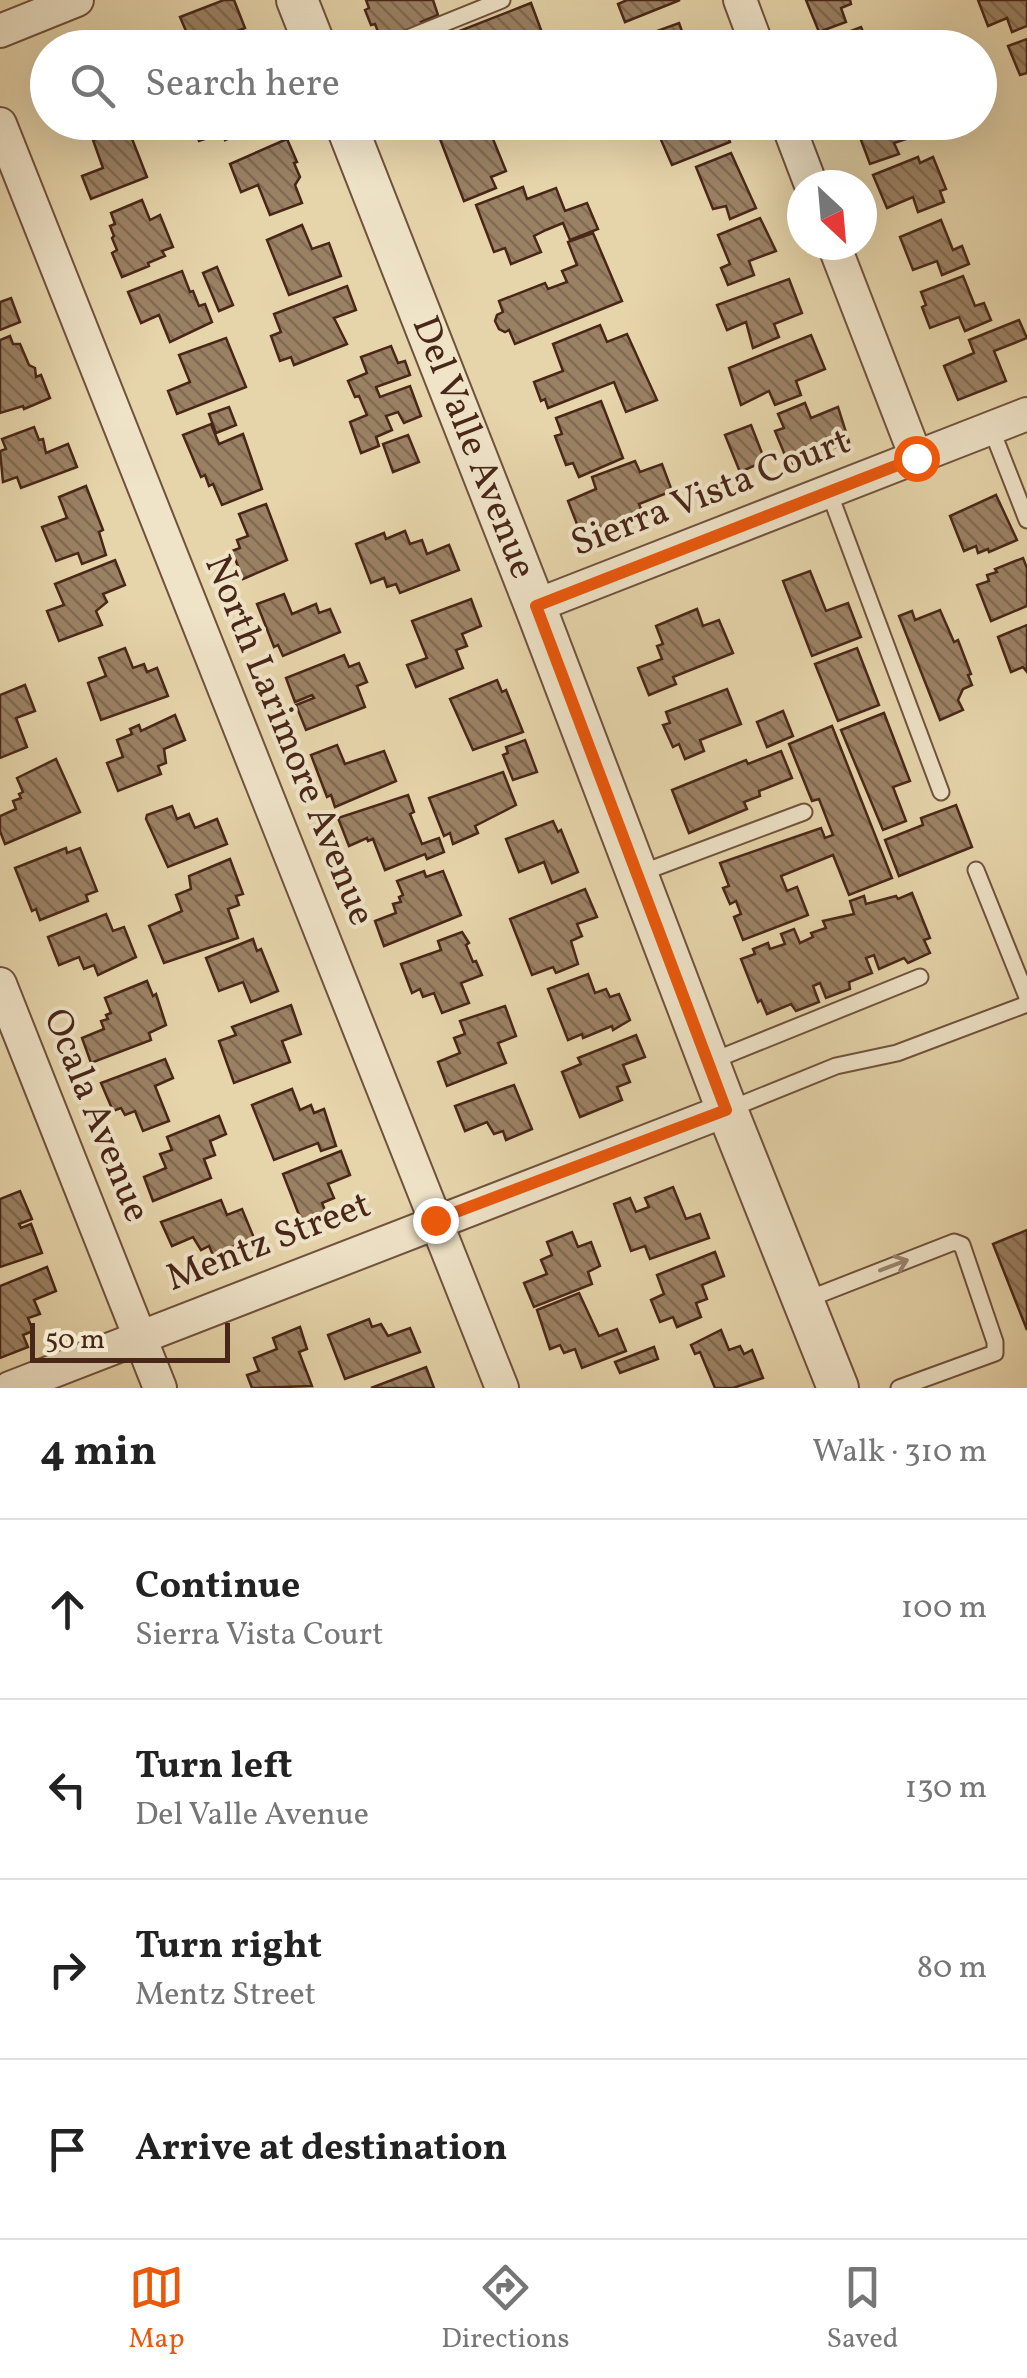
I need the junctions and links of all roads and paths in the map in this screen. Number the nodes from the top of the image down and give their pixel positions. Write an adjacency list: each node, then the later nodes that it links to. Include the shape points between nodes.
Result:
1 (78, 0): 8 (street)
2 (297, 0): 5 (street)
3 (502, 0): 6 (lane)
4 (740, 0): 7 (street)
5 (309, 30)
6 (428, 30)
7 (751, 30)
8 (0, 31)
9 (0, 124): 29 (street, North Larimore Avenue)
10 (352, 140): 19 (street, Del Valle Avenue)
11 (794, 140): 12 (street)
12 (805, 170)
13 (840, 260): 16 (street)
14 (1027, 414): 15 (street, Sierra Vista Court)
15 (991, 428): 16 (street, Sierra Vista Court); 18 (lane)
16 (916, 458): 17 (street, Sierra Vista Court)
17 (828, 492): 19 (street, Sierra Vista Court); 20 (lane)
18 (1027, 520)
19 (536, 606): 23 (street, Del Valle Avenue)
20 (942, 792)
21 (804, 812): 23 (lane)
22 (976, 870): 26 (lane)
23 (637, 874): 27 (street, Del Valle Avenue)
24 (920, 977): 27 (lane)
25 (0, 984): 31 (street, Ocala Avenue)
26 (1027, 1000): 28 (lane, via 897,1054 836,1066)
27 (708, 1062): 28 (street, Del Valle Avenue)
28 (726, 1110): 29 (street, Mentz Street); 30 (street, Del Valle Avenue)
29 (435, 1220): 31 (street, Mentz Street); 34 (street, North Larimore Avenue)
30 (803, 1301): 35 (street, Del Valle Avenue); 36 (lane, one-way to 36, via 954,1242 962,1245 996,1342 994,1354)
31 (139, 1336): 32 (street, Mentz Street); 33 (street, Ocala Avenue)
32 (10, 1388)
33 (160, 1388)
34 (502, 1388)
35 (838, 1388)
36 (900, 1388)

